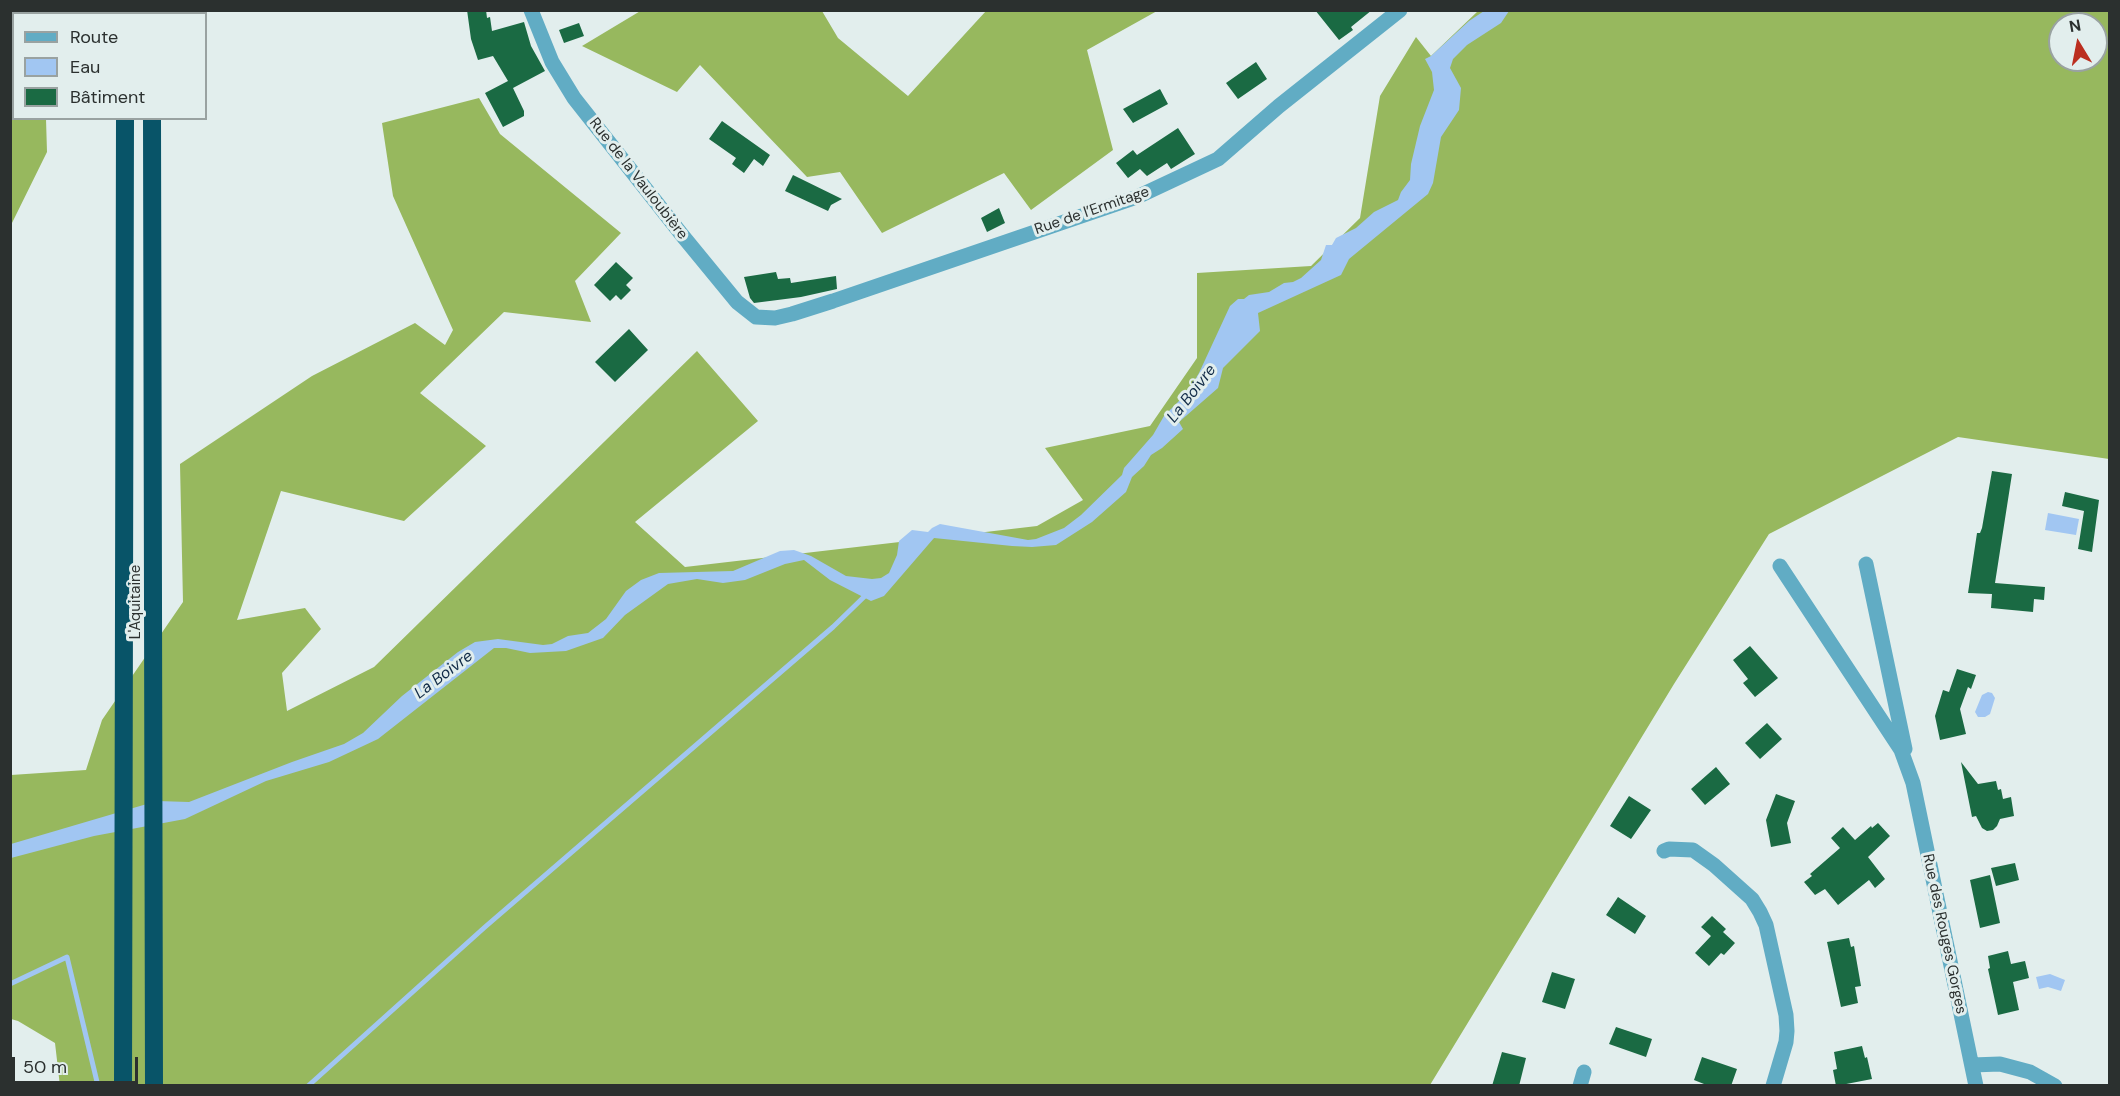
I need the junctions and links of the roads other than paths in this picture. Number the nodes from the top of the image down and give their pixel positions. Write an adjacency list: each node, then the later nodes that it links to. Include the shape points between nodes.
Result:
1 (531, 10): 5 (street, Rue de la Vauloubière, via 552,62 574,98 682,235 737,302 756,317)
2 (1400, 10): 5 (street, Rue de l’Ermitage, via 1218,159 1137,197)
3 (125, 120): 11 (highway, L'Aquitaine)
4 (152, 120): 12 (highway, L'Aquitaine)
5 (775, 318)
6 (1866, 564): 8 (street, Rue des Rouges Gorges)
7 (1780, 566): 8 (street, Rue des Rouges Gorges, via 1901,750)
8 (1913, 783): 10 (street, Rue des Rouges Gorges)
9 (1664, 851): 13 (street, via 1693,850 1752,899 1763,919 1787,1031)
10 (1972, 1065): 14 (street, Rue des Rouges Gorges); 15 (street, via 2000,1064 2030,1072)
11 (123, 1086)
12 (154, 1086)
13 (1773, 1086)
14 (1976, 1086)
15 (2055, 1086)

